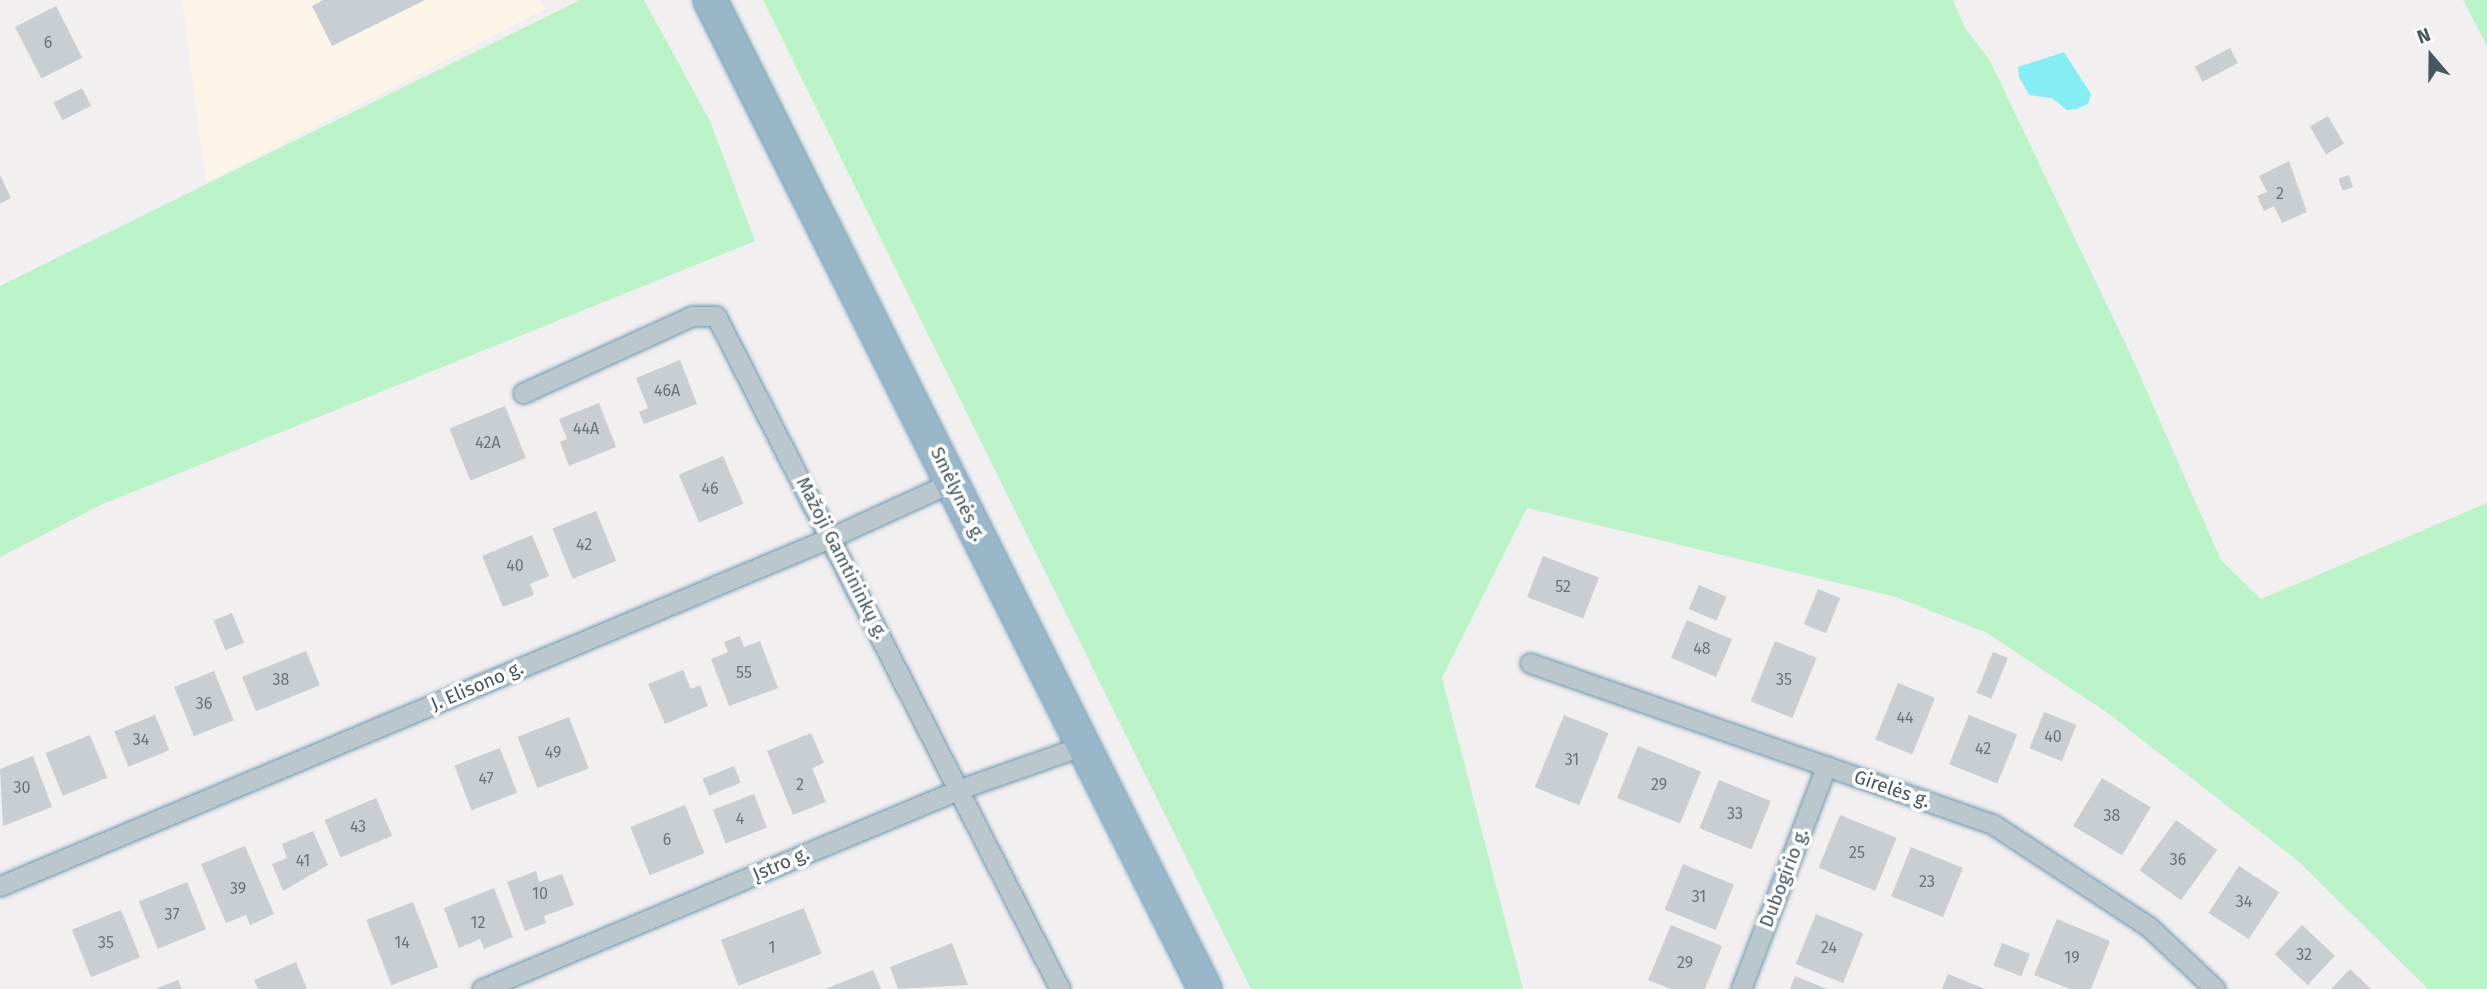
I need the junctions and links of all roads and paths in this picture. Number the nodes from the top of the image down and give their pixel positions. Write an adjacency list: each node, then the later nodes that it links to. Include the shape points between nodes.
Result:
1 (710, 0): 3 (highway, Smėlynės g.)
2 (523, 393): 4 (street, Mažoji Gamtininkų g., via 692,316 716,316)
3 (952, 482): 4 (street, J. Elisono g.); 6 (highway, Smėlynės g.)
4 (832, 537): 8 (street, Mažoji Gamtininkų g.); 9 (street, J. Elisono g.)
5 (1530, 663): 7 (street, Girelės g.)
6 (1082, 746): 8 (street, Įstro g.); 13 (highway, Smėlynės g.)
7 (1826, 766): 10 (street, Girelės g., via 1994,825 2148,926); 14 (street, Dubogirio g.)
8 (960, 789): 11 (street, Įstro g.); 12 (street, Mažoji Gamtininkų g.)
9 (0, 886)
10 (2210, 987)
11 (482, 989)
12 (1060, 989)
13 (1205, 989)
14 (1741, 989)

